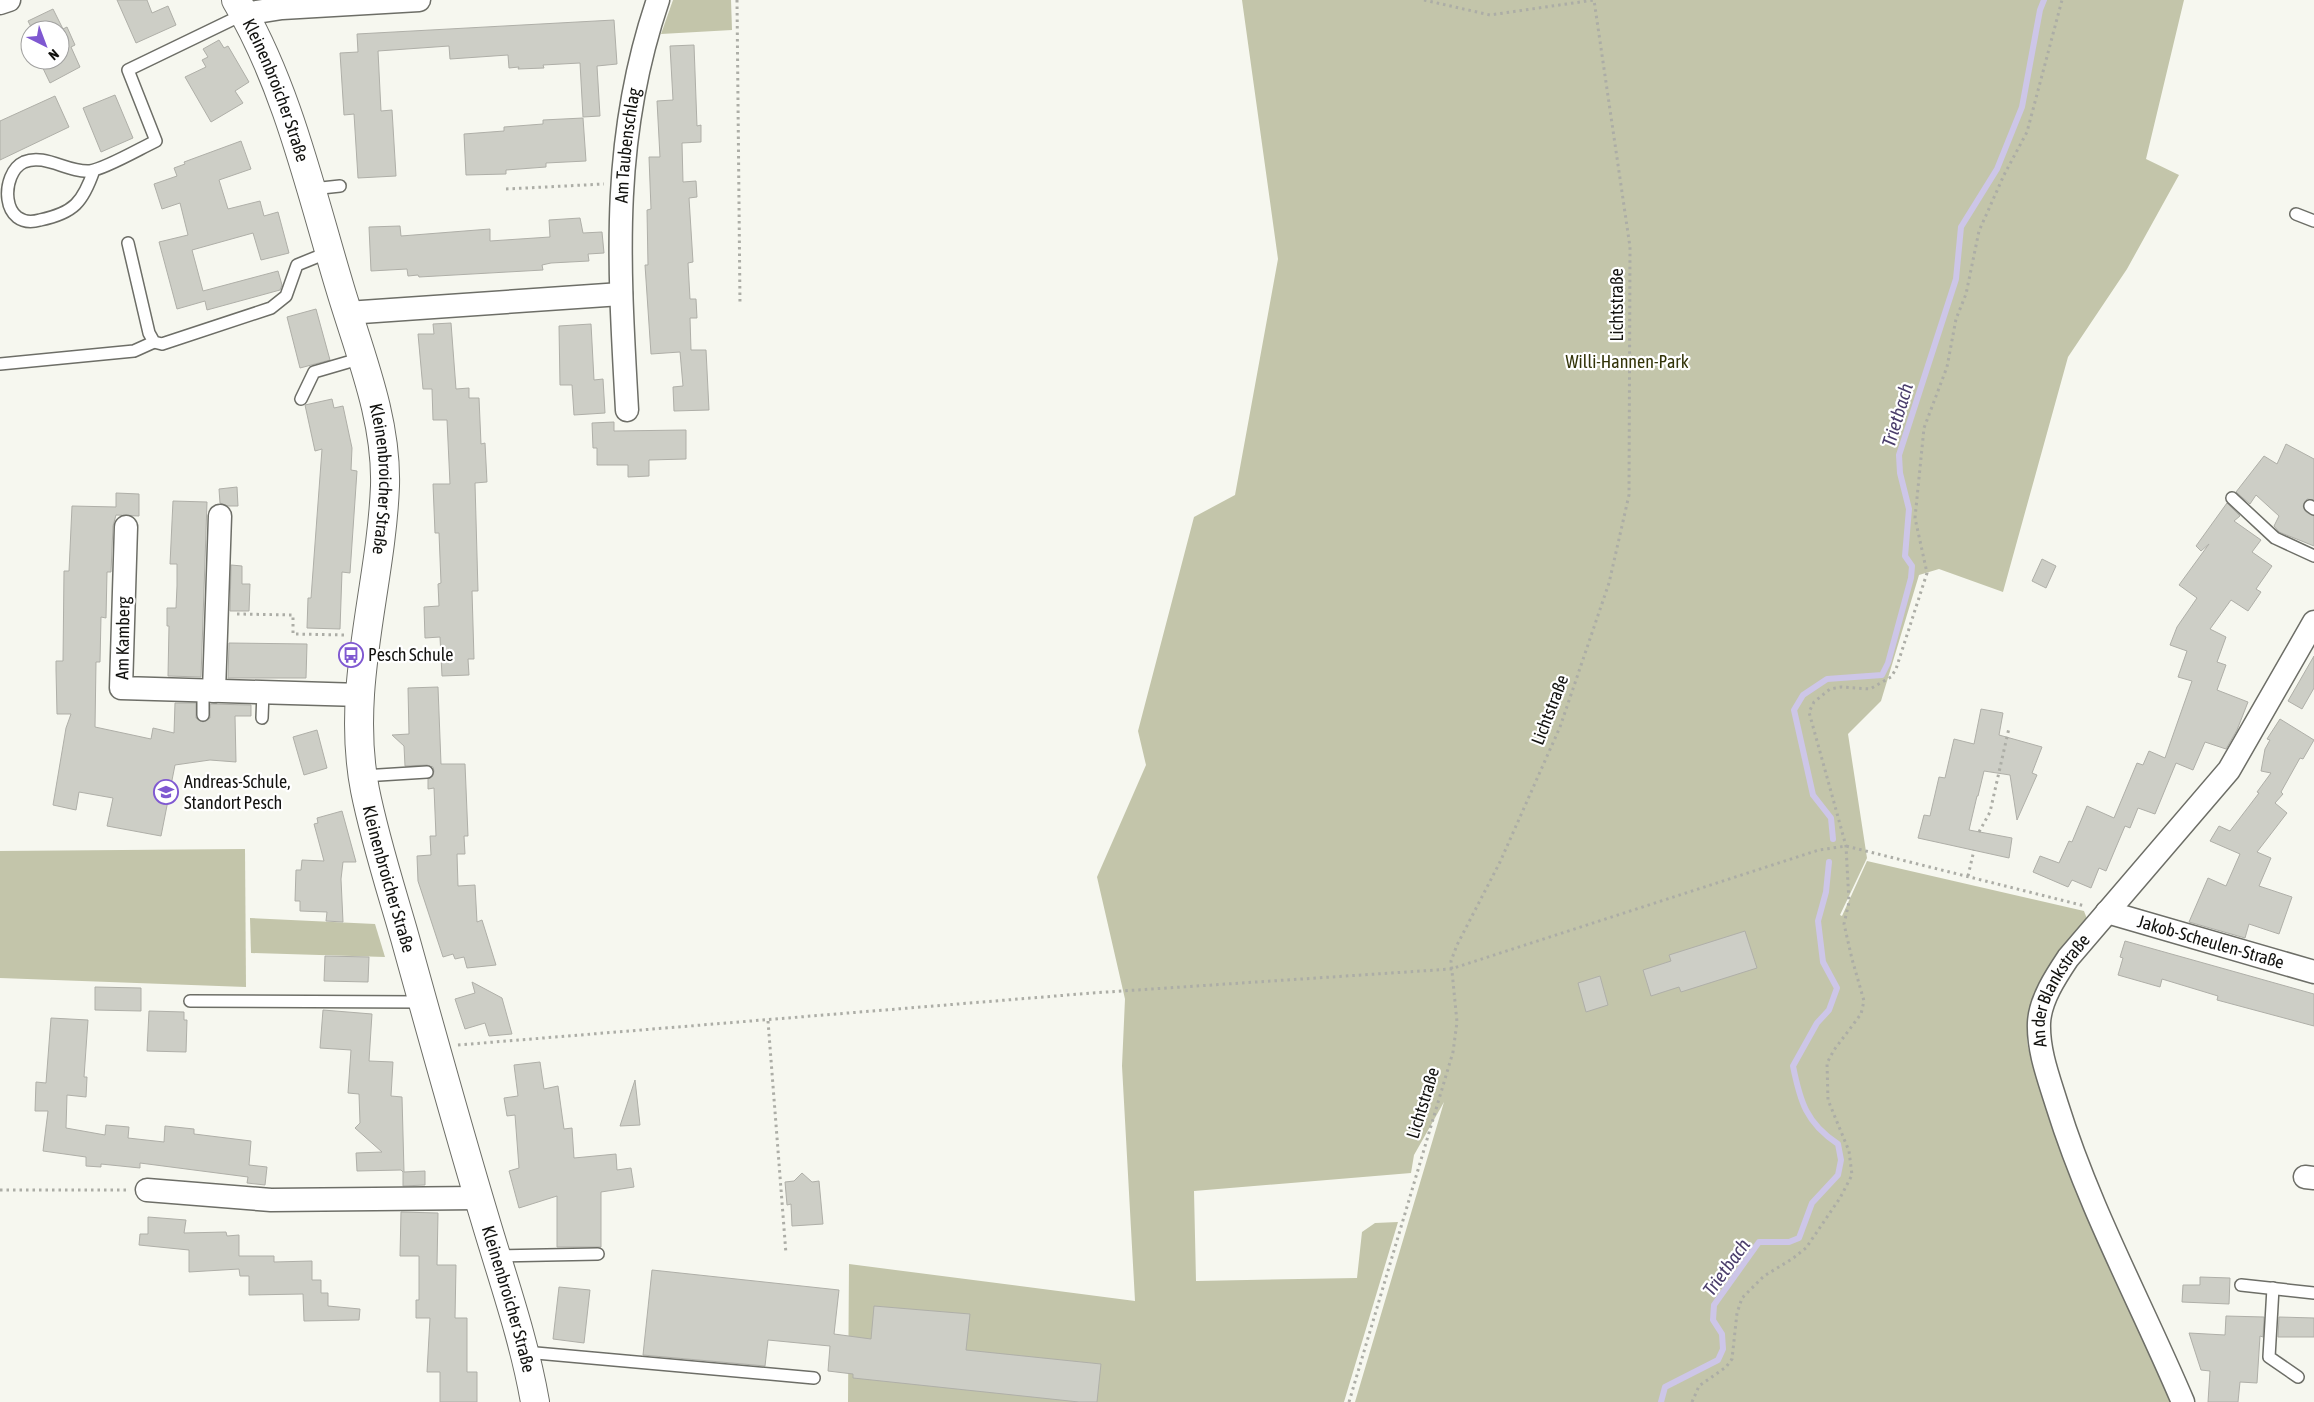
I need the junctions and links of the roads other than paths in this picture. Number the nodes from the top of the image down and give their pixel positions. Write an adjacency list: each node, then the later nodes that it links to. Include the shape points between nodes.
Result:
1 (8, 0): 4 (street)
2 (419, 0): 5 (street, via 282,8)
3 (658, 0): 13 (street, Am Taubenschlag, via 636,79 624,153)
4 (0, 3)
5 (240, 7): 6 (lane, via 128,70 156,140); 8 (street, Kleinenbroicher Straße, via 281,96)
6 (94, 170): 6 (lane, via 77,170 38,159 22,163 8,180 4,198 6,210 13,219 23,223 62,214 82,200)
7 (340, 186): 8 (lane)
8 (310, 190): 12 (street, Kleinenbroicher Straße)
9 (2296, 214): 10 (lane)
10 (2314, 221)
11 (128, 243): 15 (lane, via 149,333)
12 (329, 252): 14 (street, Kleinenbroicher Straße); 15 (lane, via 297,265 286,296 271,308 165,344)
13 (621, 294): 14 (street); 19 (street, Am Taubenschlag)
14 (347, 313): 16 (street, Kleinenbroicher Straße)
15 (154, 342): 17 (lane, via 134,351)
16 (362, 358): 18 (lane, via 314,372); 28 (street, Kleinenbroicher Straße, via 379,425 385,476)
17 (0, 364)
18 (302, 399)
19 (627, 410)
20 (2232, 498): 23 (lane, via 2275,538)
21 (220, 516): 26 (street, via 218,613)
22 (126, 526): 26 (street, Am Kamberg, via 121,688)
23 (2314, 556)
24 (2314, 622): 25 (street, An der Blankstraße)
25 (2305, 659): 33 (street, An der Blankstraße, via 2229,770)
26 (209, 690): 27 (street, Am Kamberg); 29 (lane)
27 (263, 692): 28 (street, Am Kamberg); 30 (lane)
28 (360, 695): 32 (street, Kleinenbroicher Straße)
29 (203, 715)
30 (262, 718)
31 (427, 772): 32 (lane)
32 (363, 776): 36 (street, Kleinenbroicher Straße, via 369,810)
33 (2107, 912): 34 (street, Jakob-Scheulen-Straße); 48 (street, An der Blankstraße, via 2068,958 2048,993 2040,1017 2042,1053 2084,1180)
34 (2314, 972)
35 (190, 1001): 36 (lane)
36 (422, 1002): 38 (street, Kleinenbroicher Straße)
37 (146, 1190): 38 (street, via 271,1200)
38 (478, 1198): 40 (street, Kleinenbroicher Straße)
39 (598, 1254): 40 (lane)
40 (496, 1256): 44 (street, Kleinenbroicher Straße)
41 (2242, 1285): 42 (lane)
42 (2273, 1288): 43 (lane); 45 (lane, via 2269,1357)
43 (2314, 1293)
44 (525, 1352): 46 (lane); 47 (street, Kleinenbroicher Straße)
45 (2298, 1377)
46 (814, 1378)
47 (534, 1402)
48 (2183, 1402)

